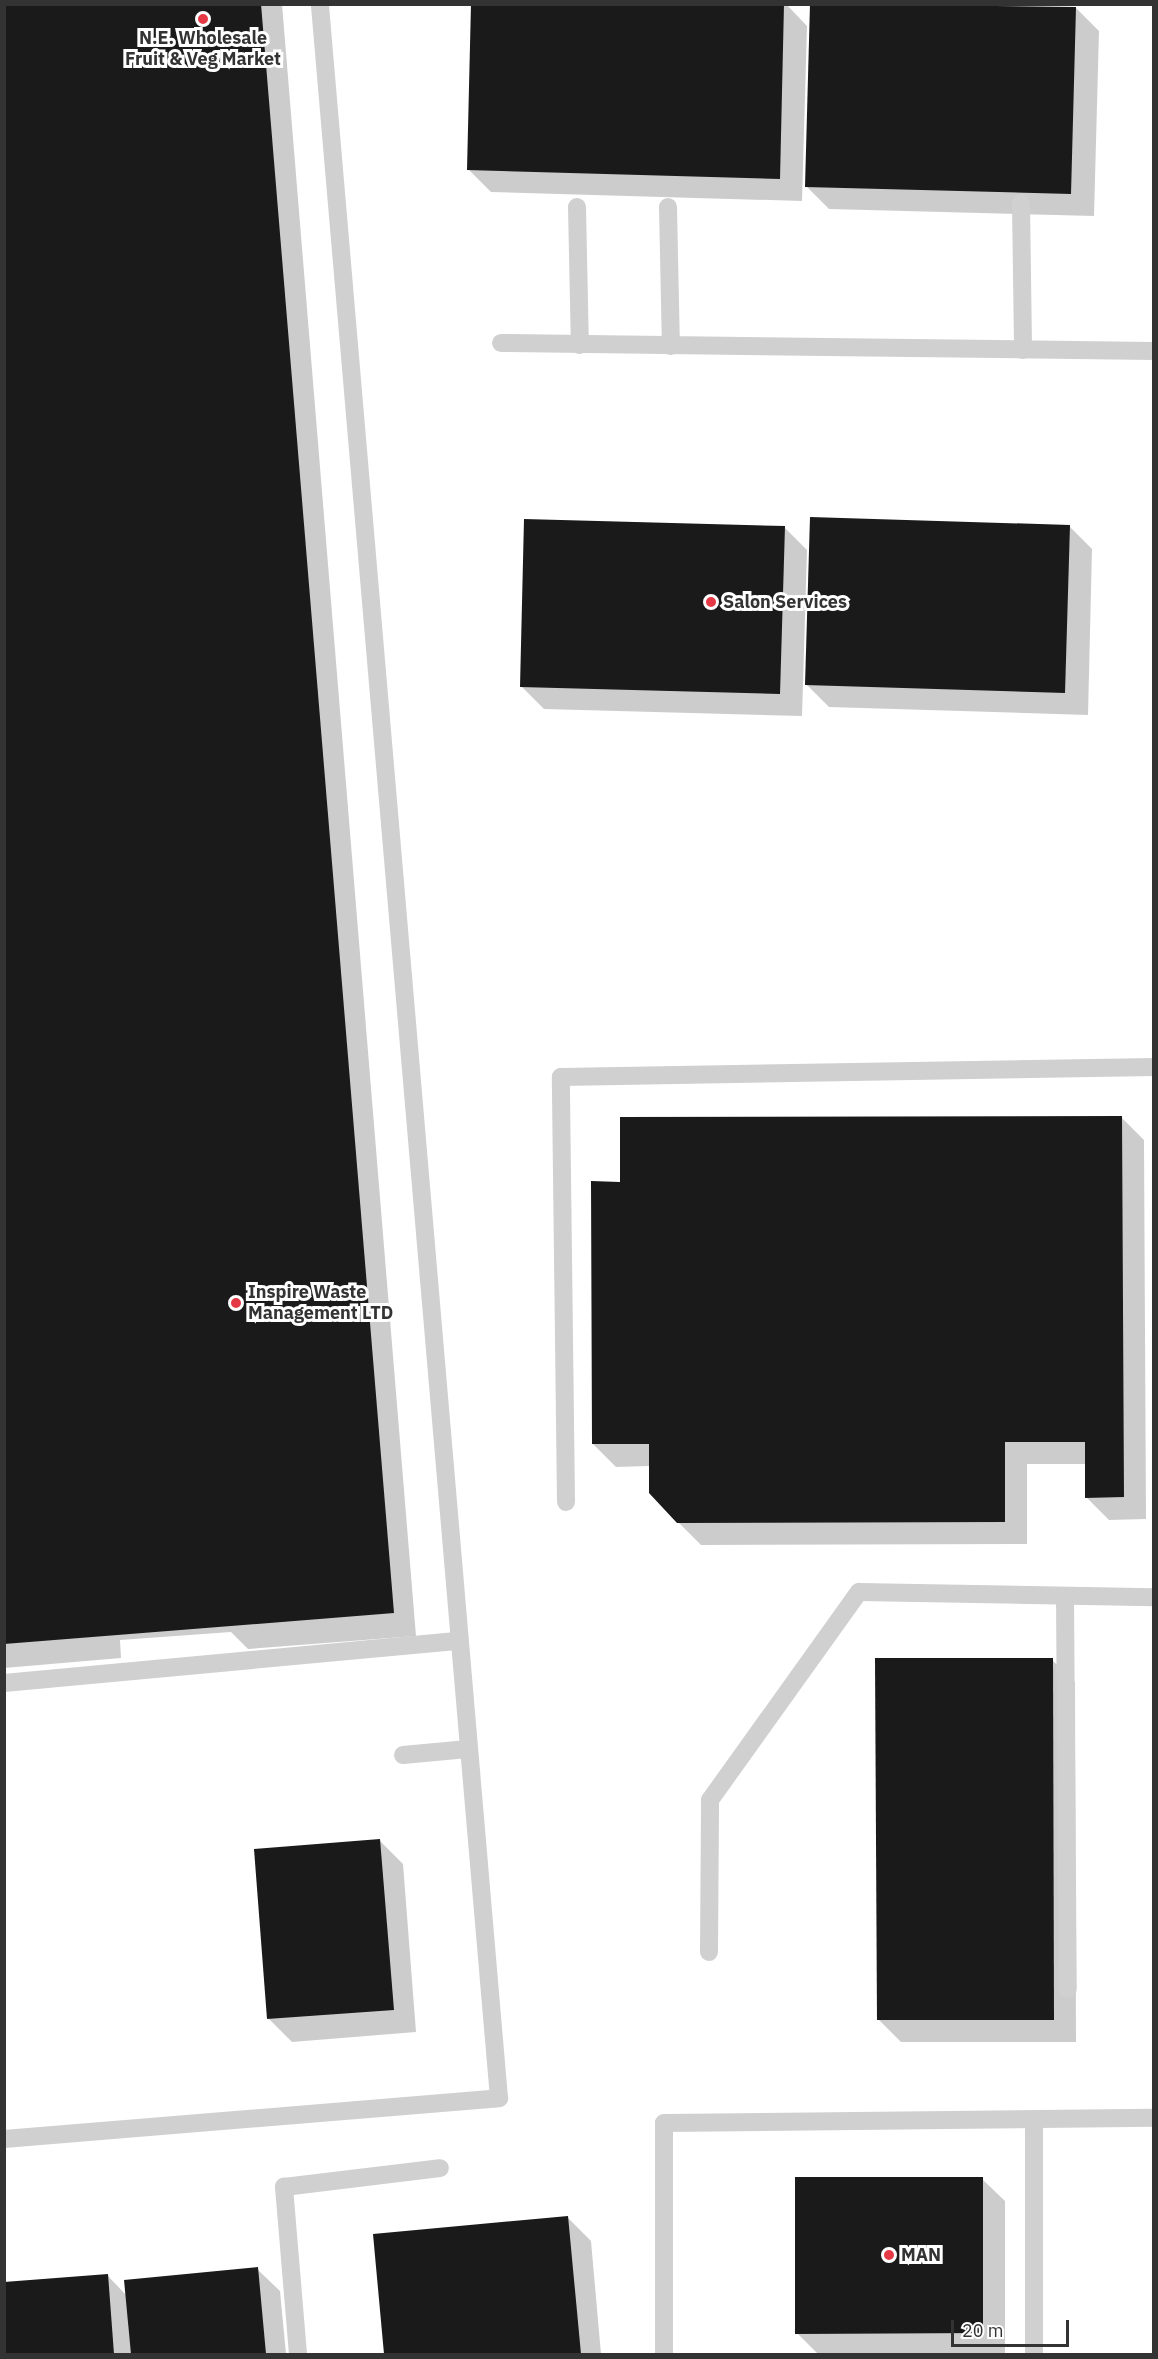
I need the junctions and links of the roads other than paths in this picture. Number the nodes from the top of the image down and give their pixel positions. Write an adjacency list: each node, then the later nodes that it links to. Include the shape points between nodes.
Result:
1 (320, 4): 14 (lane)
2 (1021, 203): 8 (lane)
3 (578, 207): 6 (lane)
4 (668, 207): 7 (lane)
5 (501, 343): 6 (lane)
6 (580, 345): 7 (lane)
7 (671, 346): 8 (lane)
8 (1023, 350): 9 (lane)
9 (1154, 351)
10 (1154, 1067): 11 (lane, via 561,1077)
11 (567, 1502)
12 (1065, 1596): 13 (lane); 18 (lane, via 859,1592 710,1800); 19 (lane)
13 (1154, 1597)
14 (459, 1641): 15 (lane); 16 (lane)
15 (4, 1683)
16 (468, 1749): 17 (lane); 22 (lane, via 499,2098)
17 (403, 1755)
18 (709, 1952)
19 (1068, 1989)
20 (1154, 2118): 21 (lane)
21 (1034, 2120): 25 (lane, via 664,2123); 26 (lane)
22 (4, 2139)
23 (440, 2168): 24 (lane, via 284,2187)
24 (298, 2355)
25 (664, 2355)
26 (1035, 2355)

